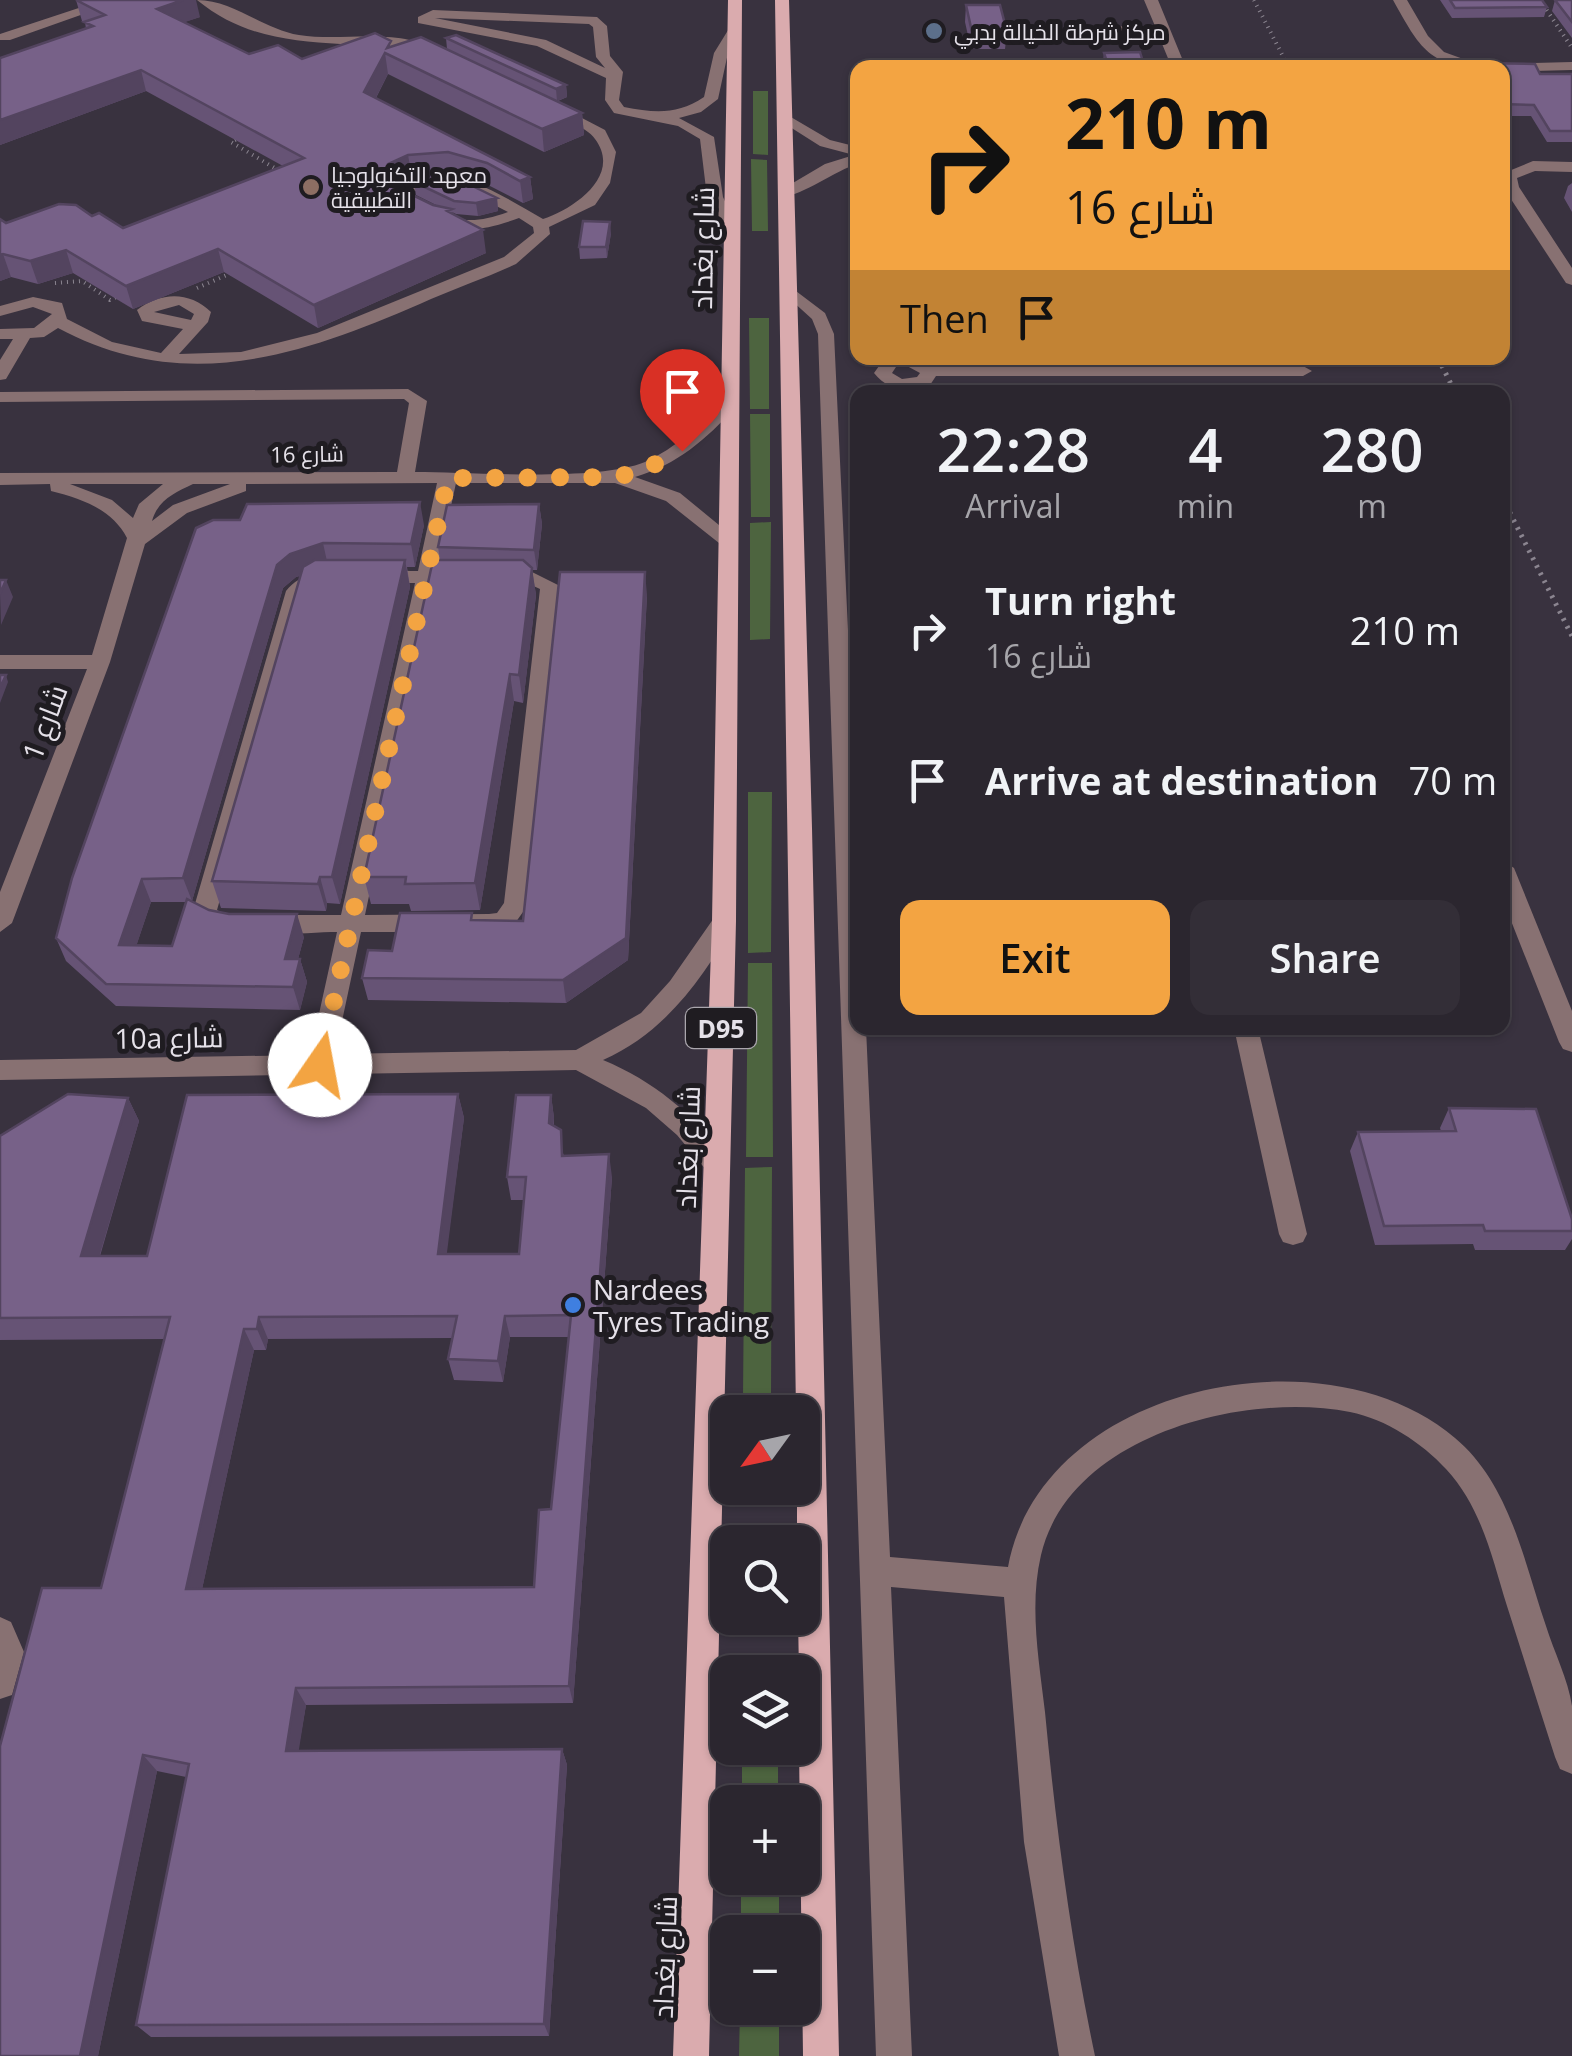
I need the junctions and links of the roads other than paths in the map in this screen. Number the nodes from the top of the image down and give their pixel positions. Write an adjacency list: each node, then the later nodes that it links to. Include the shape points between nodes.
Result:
1 (116, 0): 10 (street)
2 (204, 0): 12 (street, via 277,34)
3 (735, 0): 7 (main road, شارع بغداد / D95)
4 (782, 0): 22 (main road)
5 (1151, 0): 8 (street)
6 (1400, 0): 11 (street)
7 (734, 30): 23 (street, via 721,52 711,99 689,112); 33 (main road, شارع بغداد / D95)
8 (1164, 30): 9 (street); 15 (street)
9 (1072, 31)
10 (5, 36)
11 (1423, 39): 16 (street); 17 (street)
12 (380, 46): 13 (street, via 412,45); 14 (street)
13 (442, 56)
14 (346, 58)
15 (1176, 60)
16 (1441, 60)
17 (1464, 60)
18 (1572, 66): 19 (street)
19 (1510, 67)
20 (613, 74): 20 (street, via 522,38 422,18 592,20 600,26 603,57); 23 (street, via 616,107)
21 (538, 101): 32 (street, via 600,134 610,152 600,193 573,214)
22 (784, 117): 24 (street); 29 (main road)
23 (656, 118): 33 (street, via 708,137 715,197)
24 (850, 152)
25 (850, 158): 29 (street)
26 (1567, 166): 27 (street); 30 (street, via 1526,178)
27 (1510, 167)
28 (1510, 184): 30 (street)
29 (786, 193): 35 (main road)
30 (1520, 199): 34 (street)
31 (519, 213): 31 (street, via 448,178 398,193 464,229); 32 (street)
32 (540, 225): 41 (street, via 542,234 520,254 345,330 235,360)
33 (732, 234): 50 (main road, شارع بغداد / D95)
34 (1572, 280)
35 (788, 290): 63 (street, via 819,318 826,334); 83 (main road)
36 (0, 311): 37 (street, via 46,303 56,307)
37 (58, 321): 40 (street); 41 (street, via 109,347)
38 (194, 326): 41 (street)
39 (0, 334): 40 (street)
40 (24, 336): 46 (street)
41 (165, 359)
42 (954, 365): 44 (street)
43 (1127, 365): 45 (street)
44 (1049, 371): 45 (street); 47 (street)
45 (1070, 371): 48 (street)
46 (0, 376)
47 (1052, 385)
48 (1073, 385)
49 (0, 397): 51 (street, via 408,394 418,401)
50 (729, 404): 52 (street, شارع 16, via 682,451); 59 (main road, شارع بغداد / D95)
51 (405, 476): 53 (street, شارع 16); 54 (street, شارع 16)
52 (616, 477): 54 (street, شارع 16); 59 (street, شارع 16, via 672,497)
53 (282, 478): 56 (street, شارع 16); 58 (street, via 197,501)
54 (448, 478): 60 (street)
55 (24, 479): 56 (street, شارع 16); 57 (street, شارع 16); 58 (street, via 105,503 126,519)
56 (190, 479): 58 (street, شارع 1, via 153,499)
57 (0, 480)
58 (138, 540): 62 (street, شارع 1)
59 (726, 540): 66 (main road, شارع بغداد / D95)
60 (426, 577): 68 (street); 68 (street, via 320,576 299,586 204,908 208,919 222,924); 68 (street, via 530,577 550,586 516,905 497,922)
61 (0, 662): 62 (street)
62 (100, 662): 64 (street, شارع 1)
63 (850, 806)
64 (11, 864): 67 (street, شارع 1)
65 (1510, 888): 71 (street)
66 (724, 921): 72 (street, 10a شارع, via 653,1020); 75 (main road, شارع بغداد / D95)
67 (0, 923)
68 (350, 924): 73 (street)
69 (858, 1035): 77 (street)
70 (1248, 1035): 76 (street)
71 (1572, 1042)
72 (578, 1060): 73 (street, 10a شارع); 75 (street, 10a شارع, via 671,1110)
73 (320, 1065): 74 (street, 10a شارع)
74 (0, 1070)
75 (716, 1163): 82 (main road, شارع بغداد / D95)
76 (1293, 1234)
77 (875, 1571): 78 (street); 84 (street)
78 (1019, 1582): 81 (street, via 1032,1532 1058,1488 1093,1454 1181,1411 1233,1397 1350,1399 1406,1420 1455,1457 1491,1506); 85 (street, via 1048,1893)
79 (0, 1633): 80 (street, via 8,1652)
80 (0, 1683)
81 (1572, 1757)
82 (691, 2056)
83 (821, 2056)
84 (894, 2056)
85 (1077, 2056)

